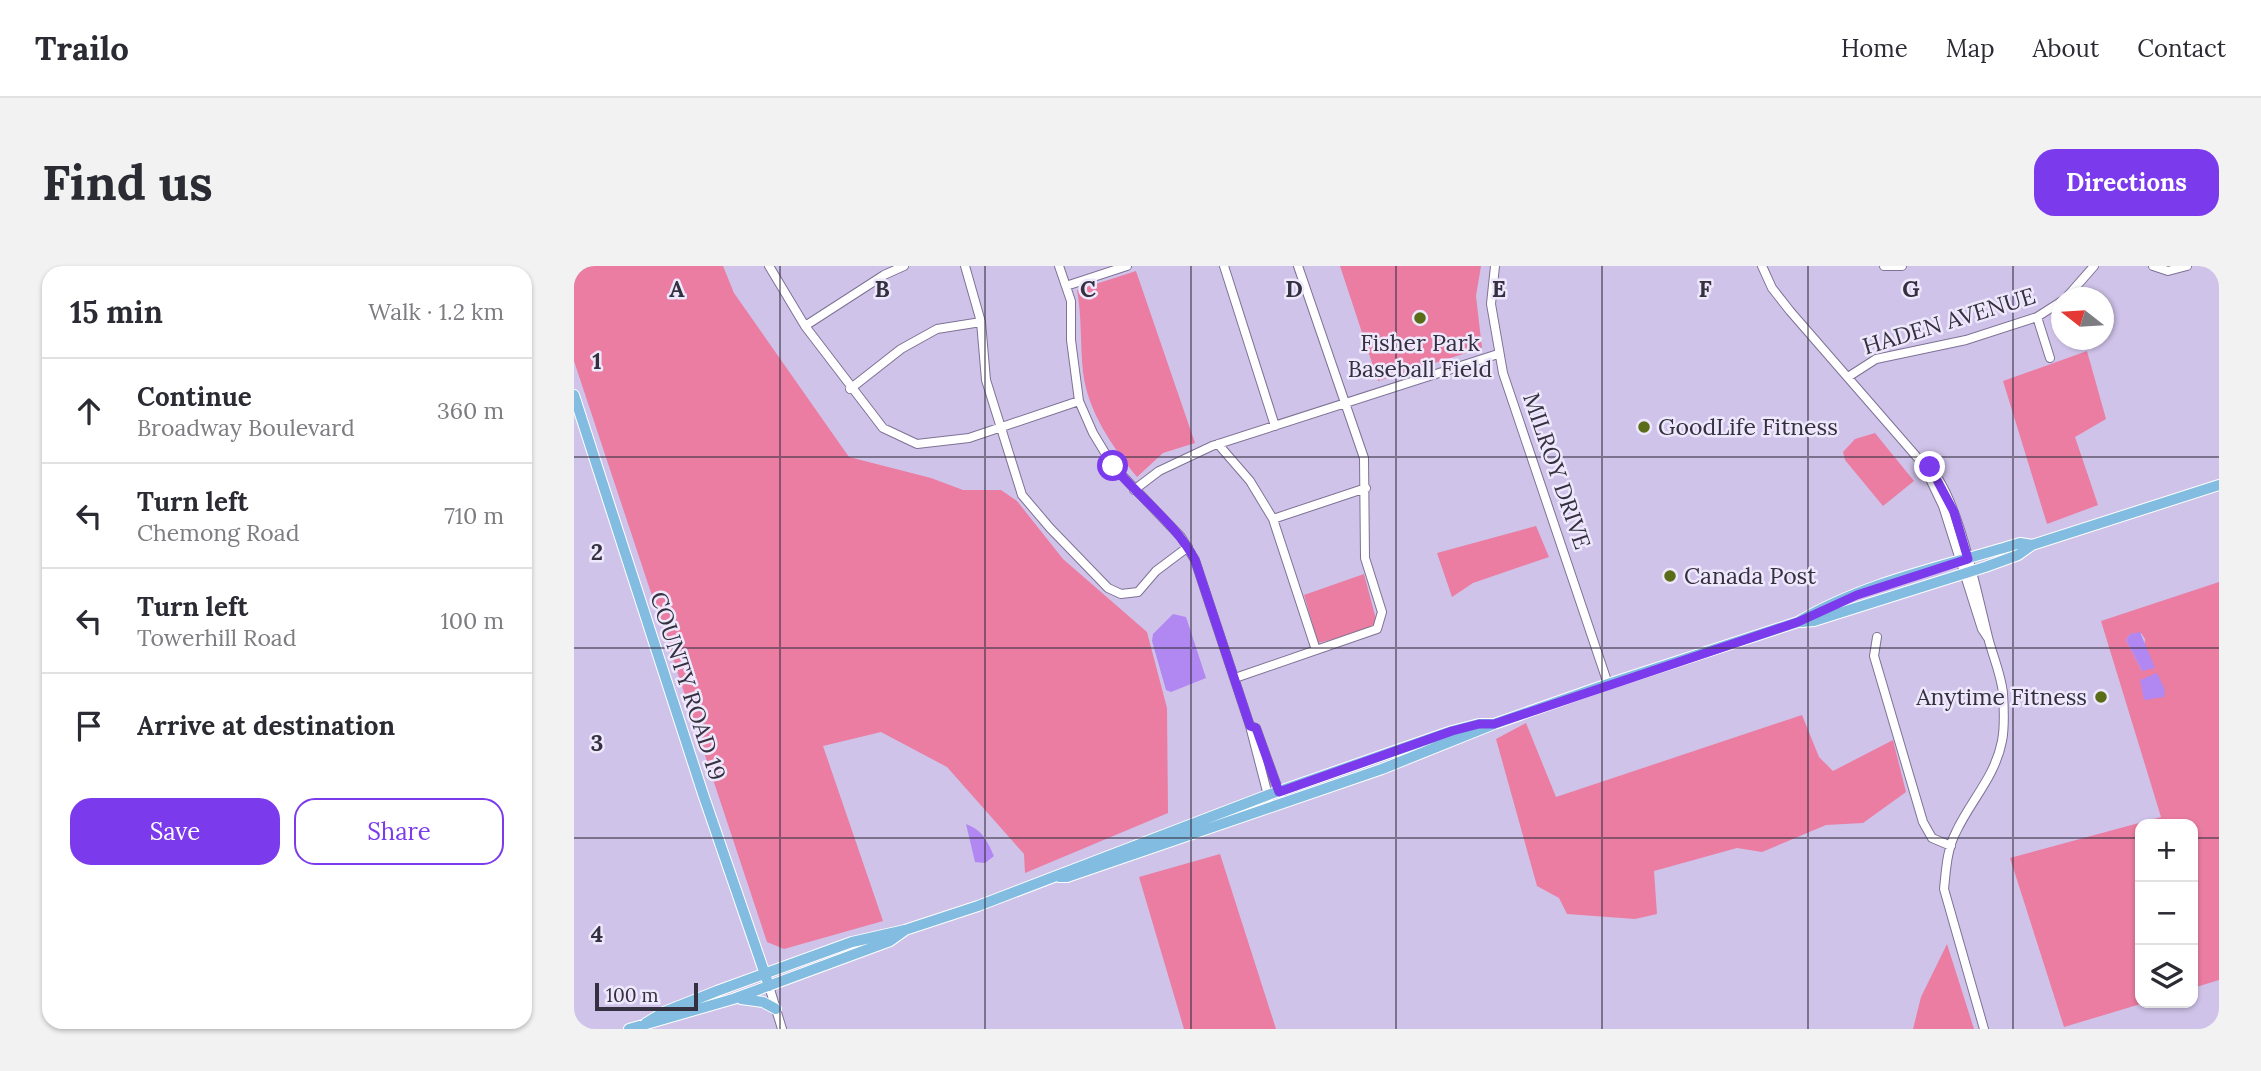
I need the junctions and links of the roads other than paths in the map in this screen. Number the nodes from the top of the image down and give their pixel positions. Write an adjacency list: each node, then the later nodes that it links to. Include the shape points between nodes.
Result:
1 (769, 266): 20 (street)
2 (904, 266): 20 (street)
3 (965, 266): 19 (street)
4 (1059, 266): 15 (street)
5 (1127, 266): 15 (street)
6 (1224, 266): 28 (street)
7 (1298, 266): 27 (street)
8 (1495, 266): 21 (street, MILROY DRIVE, via 1491,303)
9 (1762, 266): 23 (street, via 1772,288)
10 (1884, 266): 11 (street)
11 (1902, 266)
12 (2094, 266): 16 (street, HADEN AVENUE)
13 (2154, 266): 14 (street, via 2168,271)
14 (2187, 266)
15 (1066, 286): 26 (street)
16 (2076, 287)
17 (2051, 308): 18 (street, HADEN AVENUE)
18 (2037, 317): 22 (street); 23 (street, HADEN AVENUE, via 1966,340 1897,352)
19 (981, 322): 24 (street, via 937,329 901,349); 29 (street, via 986,380)
20 (805, 326): 24 (street)
21 (1498, 354): 27 (street); 43 (street, MILROY DRIVE)
22 (2050, 358)
23 (1848, 377): 37 (street, via 1923,464)
24 (850, 389): 29 (street, via 883,428 918,444)
25 (574, 396): 53 (main road, COUNTY ROAD 19)
26 (1079, 401): 29 (street); 33 (street, via 1106,455)
27 (1345, 404): 28 (street); 32 (street, via 1364,458)
28 (1275, 426): 30 (street)
29 (1000, 428): 36 (street, via 1023,495 1108,587 1121,594 1138,592 1156,571)
30 (1218, 444): 33 (street, via 1182,458); 34 (street, via 1250,481)
31 (2219, 485): 35 (main road)
32 (1366, 488): 34 (street); 41 (street, via 1365,558 1382,612 1380,623 1377,629)
33 (1134, 490): 36 (street)
34 (1273, 519): 41 (street)
35 (2032, 545): 37 (main road, via 2020,543); 38 (main road, via 2018,555)
36 (1188, 547): 42 (street)
37 (1964, 560): 38 (street); 39 (main road, via 1866,592)
38 (1967, 571): 39 (main road, via 1814,621); 50 (street, via 2003,693 2003,737 1989,779)
39 (1798, 622): 43 (main road)
40 (1877, 637): 50 (street, via 1874,656 1923,822 1932,838)
41 (1316, 650): 42 (street)
42 (1235, 678): 45 (street)
43 (1608, 684): 44 (main road)
44 (1494, 724): 46 (main road, via 1452,731); 48 (main road, via 1435,750)
45 (1250, 726): 46 (street, via 1256,728); 47 (street)
46 (1279, 792): 47 (main road); 48 (street)
47 (1268, 795): 49 (street); 51 (main road)
48 (1283, 803): 49 (main road)
49 (1271, 807): 51 (main road)
50 (1951, 846): 60 (street, via 1944,889)
51 (1059, 877): 52 (main road)
52 (905, 930): 53 (main road); 54 (main road, via 890,942)
53 (765, 974): 54 (main road, COUNTY ROAD 19); 57 (main road)
54 (769, 986): 55 (main road); 56 (street)
55 (733, 999): 56 (main road, via 750,999); 57 (main road)
56 (776, 1009): 59 (street)
57 (646, 1023): 58 (main road)
58 (629, 1029)
59 (782, 1029)
60 (1984, 1029)

